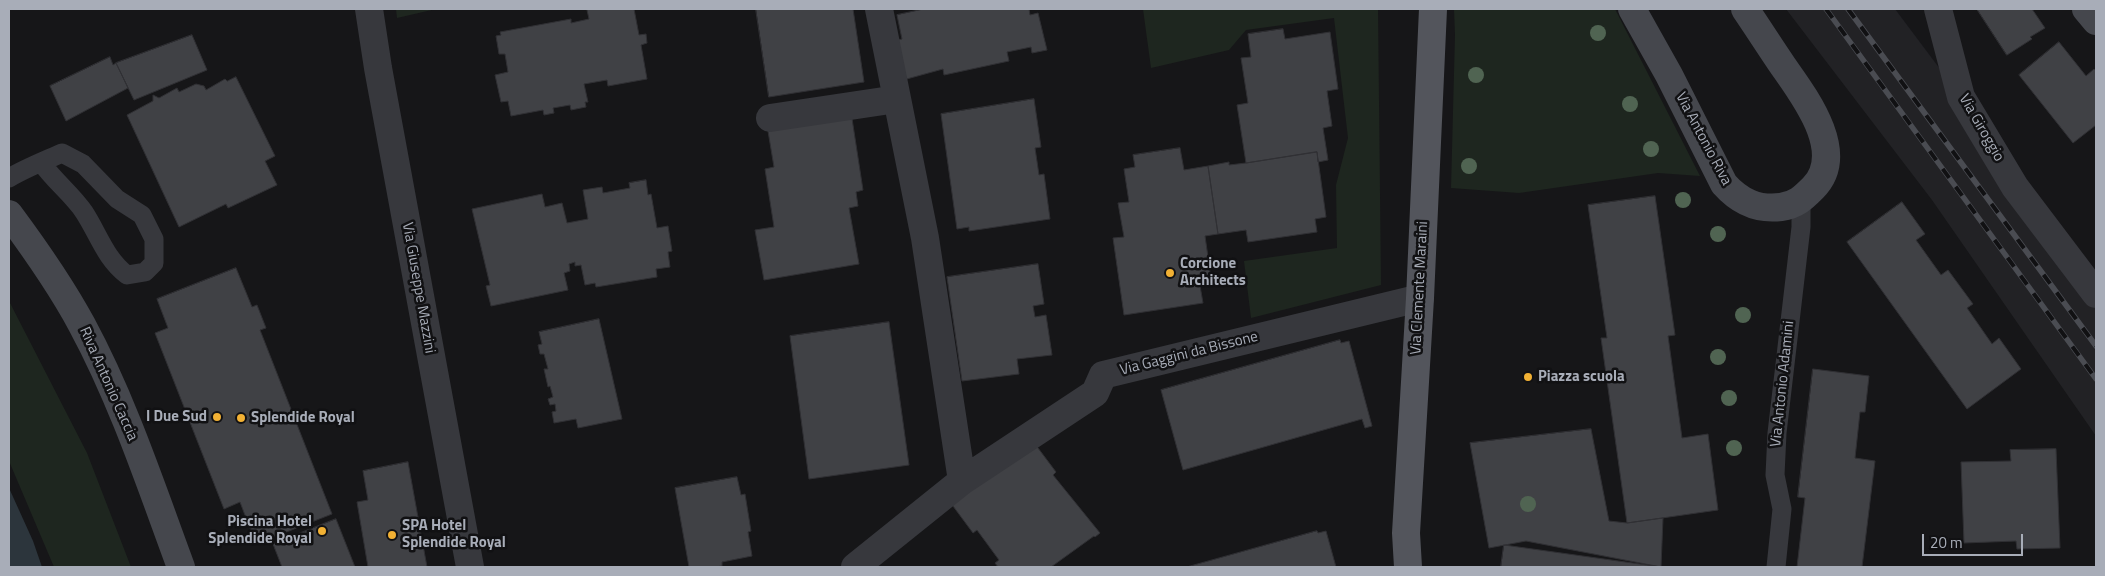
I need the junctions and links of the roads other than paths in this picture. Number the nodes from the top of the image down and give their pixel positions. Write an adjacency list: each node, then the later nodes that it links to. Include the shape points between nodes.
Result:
1 (369, 9): 19 (street, Via Giuseppe Mazzini)
2 (880, 9): 9 (street)
3 (1433, 9): 16 (main road, Via Clemente Maraini)
4 (1632, 9): 13 (main road, Via Antonio Riva, via 1717,173 1731,192 1748,204 1761,207 1784,206)
5 (1745, 9): 13 (main road, via 1808,102 1821,130 1826,161 1823,173)
6 (1938, 9): 15 (street, Via Giroggio, via 1961,97 2016,187)
7 (2086, 9): 8 (main road)
8 (2096, 21)
9 (897, 99): 10 (street); 17 (street, via 925,238)
10 (770, 118)
11 (41, 162): 11 (lane, via 83,210 114,265 127,275 145,272 154,263 154,239 142,215 117,199 83,164 62,154); 12 (lane)
12 (9, 178)
13 (1801, 200): 22 (lane, Via Antonio Adamini, via 1800,236 1777,433 1775,475 1782,509)
14 (9, 214): 18 (main road, Riva Antonio Caccia, via 82,324 122,411)
15 (2096, 294)
16 (1420, 298): 17 (street, Via Gaggini da Bissone, via 1103,375 1094,393); 21 (main road, Via Clemente Maraini, via 1406,533)
17 (962, 481): 20 (street, Via Gaggini da Bissone)
18 (181, 567)
19 (470, 567)
20 (855, 567)
21 (1408, 567)
22 (1776, 567)

